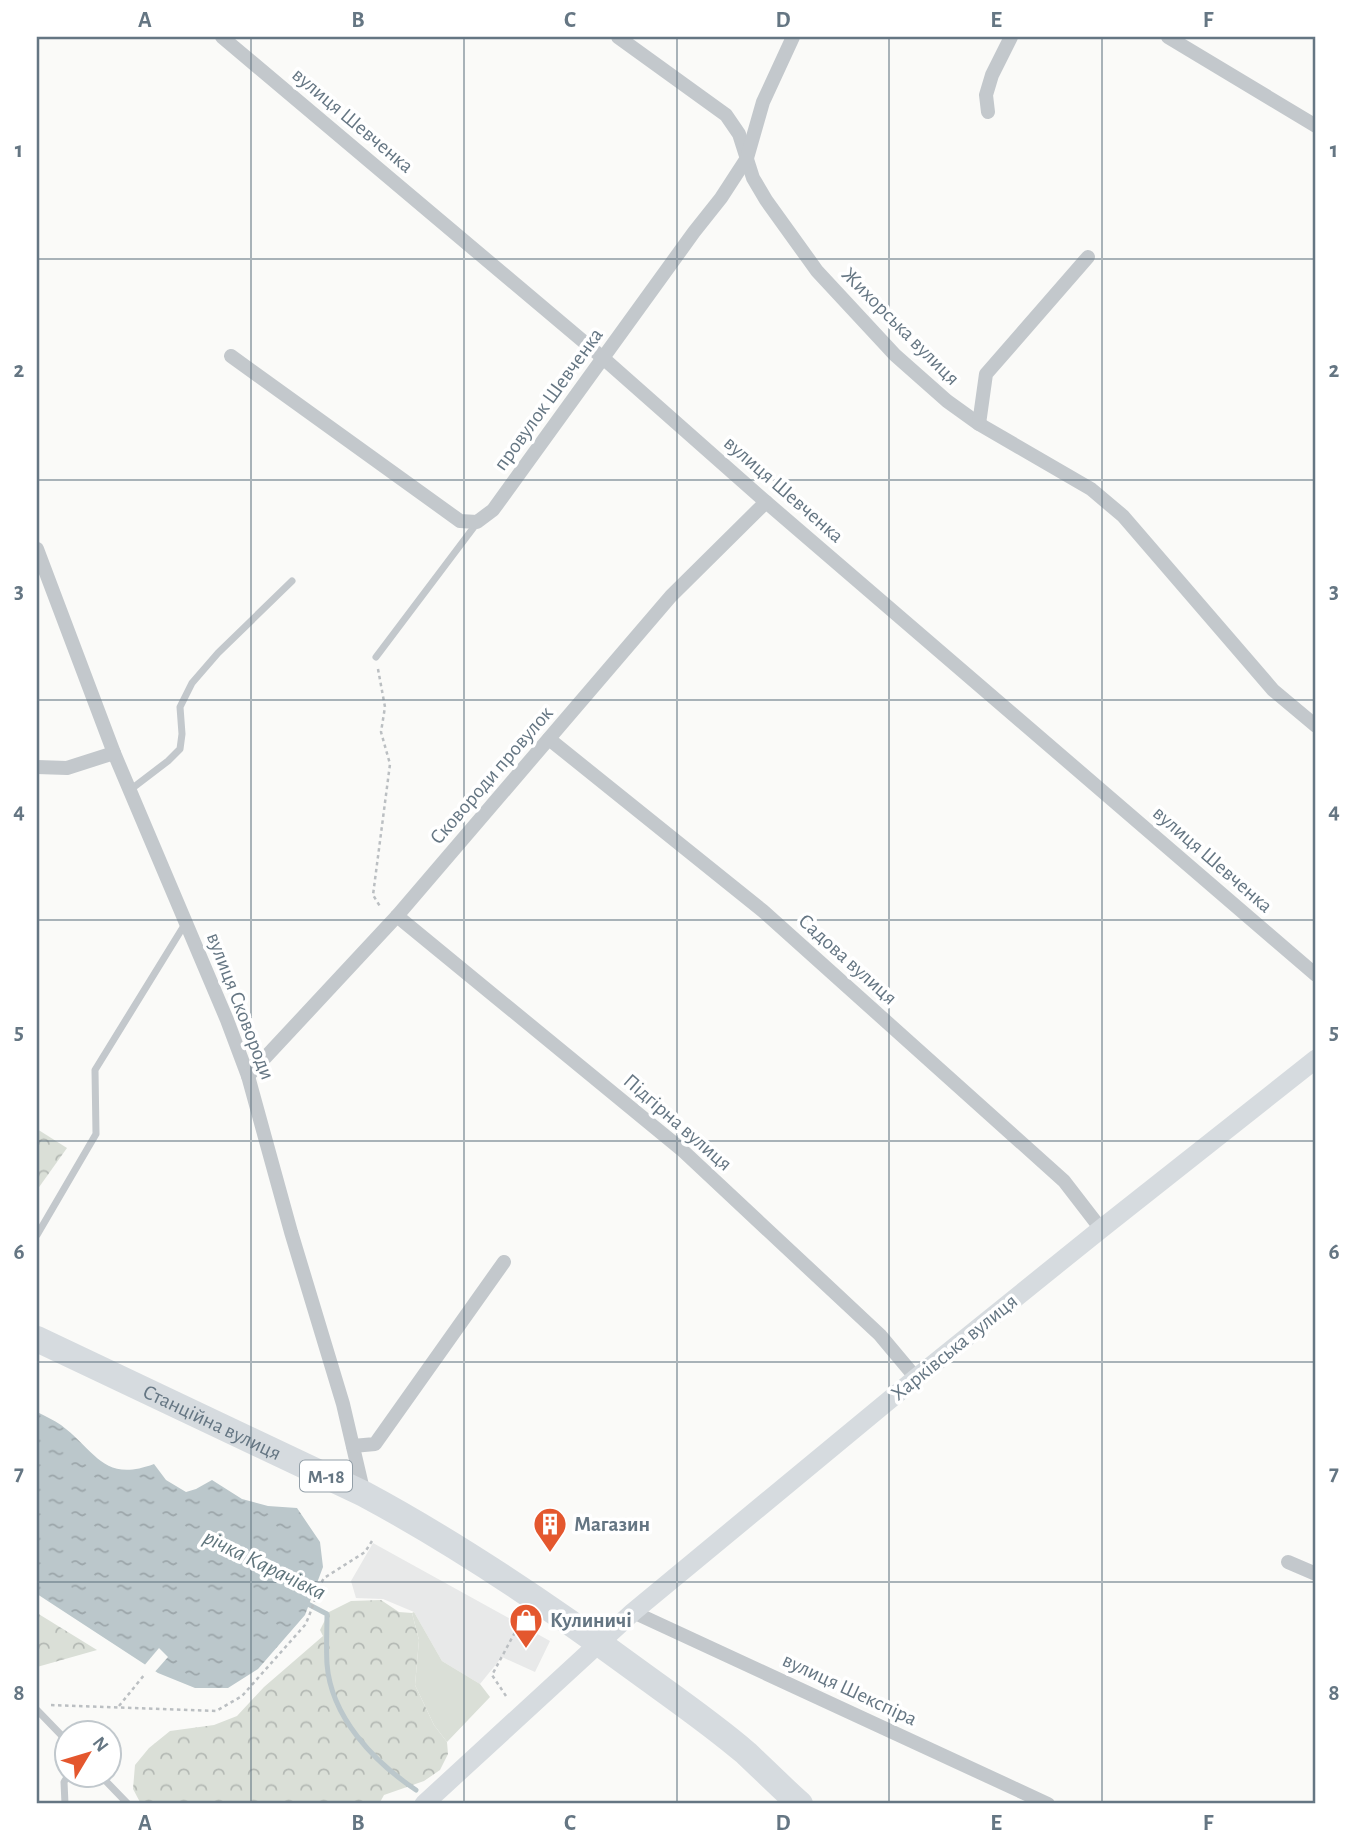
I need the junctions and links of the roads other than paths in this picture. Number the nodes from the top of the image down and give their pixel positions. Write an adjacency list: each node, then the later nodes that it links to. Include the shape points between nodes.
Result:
1 (222, 37): 11 (street, вулиця Шевченка)
2 (618, 37): 8 (street, Жихорська вулиця, via 726,115)
3 (793, 37): 8 (street, провулок Шевченка, via 763,102)
4 (1011, 37): 6 (street, via 992,75 986,95)
5 (1168, 37): 7 (street)
6 (988, 112)
7 (1316, 126)
8 (747, 158): 11 (street, провулок Шевченка); 12 (street, Жихорська вулиця, via 766,200 817,271 895,355)
9 (1088, 257): 12 (street, via 986,374)
10 (231, 356): 14 (street, via 460,521)
11 (603, 358): 13 (street, вулиця Шевченка); 14 (street, провулок Шевченка, via 493,510)
12 (979, 424): 18 (street, Жихорська вулиця, via 1091,489 1123,516 1273,690)
13 (766, 502): 19 (street, Сковороди провулок, via 671,596); 25 (street, вулиця Шевченка)
14 (477, 522): 17 (lane)
15 (37, 548): 20 (street, вулиця Сковороди)
16 (292, 581): 22 (lane, via 192,683 180,707 180,749)
17 (376, 657)
18 (1316, 726)
19 (549, 739): 23 (street, Сковороди провулок); 28 (street, Садова вулиця, via 763,911 1064,1181)
20 (114, 753): 21 (street, via 67,768); 22 (street, вулиця Сковороди)
21 (37, 767)
22 (130, 790): 24 (street, вулиця Сковороди)
23 (394, 919): 27 (street, Сковороди провулок); 32 (street, Підгірна вулиця, via 681,1149 880,1335)
24 (186, 923): 27 (street, вулиця Сковороди); 29 (lane, via 95,1070 96,1135)
25 (1316, 975)
26 (1316, 1059): 28 (main road, Харківська вулиця)
27 (248, 1076): 33 (street, вулиця Сковороди)
28 (1101, 1228): 32 (main road, Харківська вулиця)
29 (37, 1235)
30 (504, 1262): 33 (street, via 375,1444)
31 (37, 1339): 34 (highway, Станційна вулиця / М-18)
32 (916, 1378): 37 (main road, Харківська вулиця)
33 (353, 1446): 34 (street, вулиця Сковороди)
34 (364, 1494): 38 (highway, Станційна вулиця / М-18, via 482,1563)
35 (1288, 1562): 36 (street)
36 (1316, 1574)
37 (633, 1612): 38 (main road, Харківська вулиця); 45 (street, вулиця Шекспіра)
38 (598, 1643): 43 (main road, Харківська вулиця); 44 (highway, М-18, via 725,1737)
39 (37, 1710): 40 (lane)
40 (52, 1726)
41 (113, 1788): 42 (lane)
42 (128, 1804)
43 (424, 1804)
44 (800, 1804)
45 (1048, 1804)

